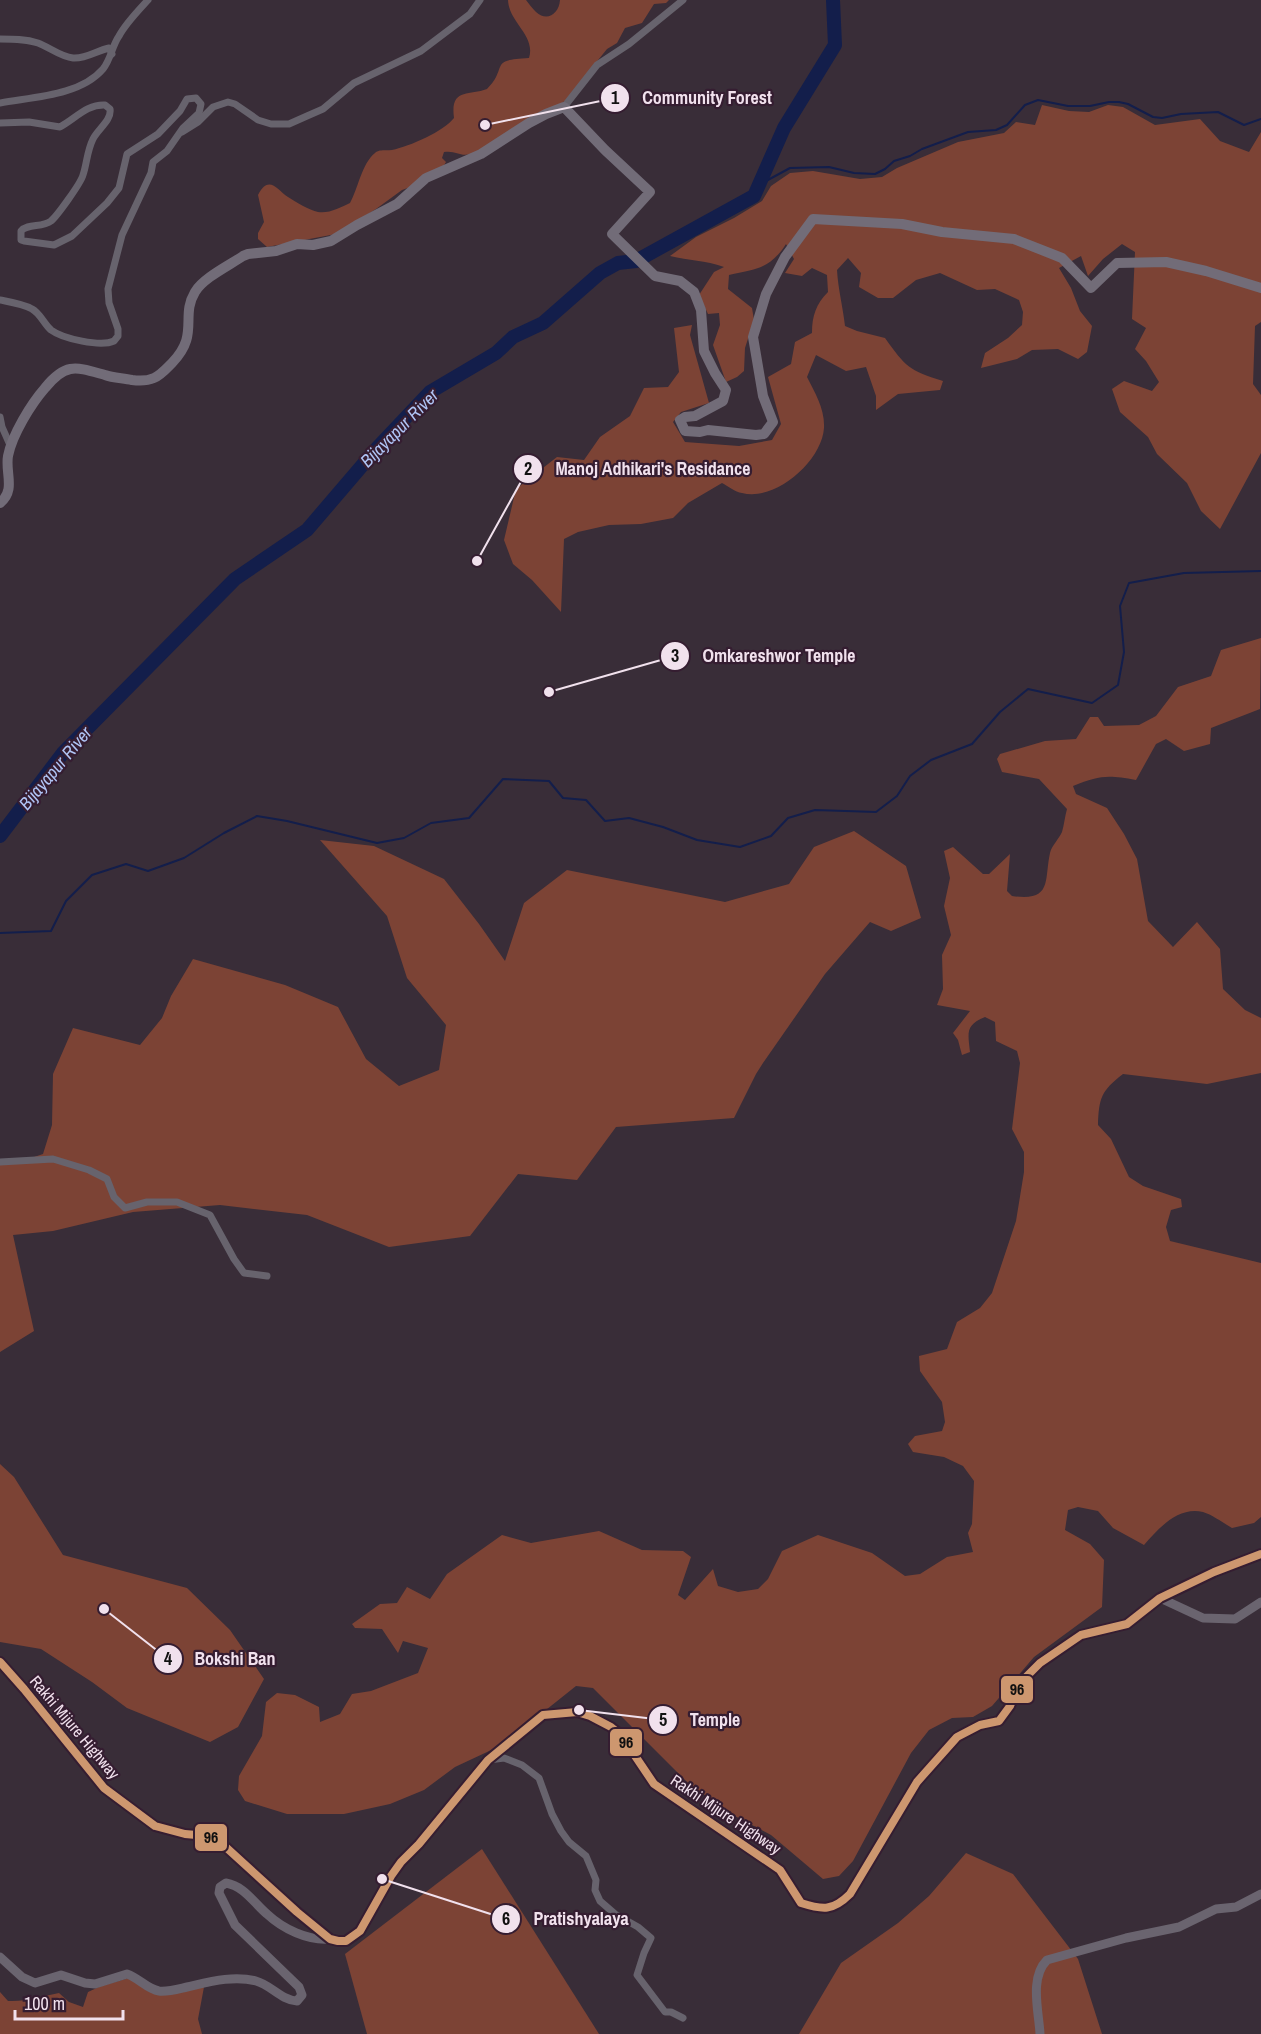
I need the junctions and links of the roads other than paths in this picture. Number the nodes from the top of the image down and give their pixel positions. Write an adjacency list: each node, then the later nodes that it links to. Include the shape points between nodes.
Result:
1 (148, 0): 5 (street, via 117,37)
2 (480, 0): 9 (street, via 470,14 421,51 354,83 323,110 289,124 271,124 235,104 220,104)
3 (683, 0): 7 (street, via 597,65)
4 (0, 39): 5 (street, via 38,43 70,58 85,58 109,48)
5 (112, 54): 6 (street, via 97,75 78,86)
6 (0, 104)
7 (564, 107): 10 (main road, via 650,192 612,234 655,276 680,281 694,292 701,310 704,351 726,390 723,401 680,420 685,431 756,435 764,434 772,422 762,396 753,337 766,294 785,257 813,219 902,224 1014,239 1062,258 1091,288 1117,263 1166,262); 13 (main road, via 426,178 397,204 331,241 243,256 196,291 187,343 162,373 144,381 106,376 79,367 65,369 44,388)
8 (0, 123): 9 (street, via 60,127 97,105 110,109 111,116 90,145 81,182 53,219 21,231 24,242 48,245 60,244 72,236 100,210 119,188 128,154 158,134 187,99 198,99 199,113)
9 (175, 138): 11 (street, via 153,162 122,235 107,296 118,329 114,341 102,343 60,335 32,309)
10 (1261, 288)
11 (0, 300)
12 (0, 417): 13 (street)
13 (11, 447): 14 (main road, via 9,491)
14 (0, 503)
15 (0, 1162): 16 (street, via 53,1159 107,1179 114,1197 124,1208 147,1202 177,1202 210,1215 244,1273)
16 (267, 1276)
17 (1261, 1554): 18 (main road, Rakhi Mijure Highway)
18 (1160, 1598): 19 (main road, via 1203,1618 1235,1619); 21 (main road, Rakhi Mijure Highway, via 1127,1624 1081,1635 1040,1663 1019,1684 999,1721 980,1725 957,1737 917,1782 850,1894 830,1908 801,1903 780,1870 654,1784 621,1736 590,1716 577,1712 543,1715)
19 (1261, 1602)
20 (0, 1662): 23 (main road, Rakhi Mijure Highway, via 104,1788 155,1826 218,1840)
21 (488, 1760): 23 (main road, Rakhi Mijure Highway, via 401,1862 360,1931 346,1941); 25 (street, via 513,1761 539,1778 561,1831 586,1856 594,1872 600,1901 651,1938 637,1975 664,2012)
22 (1261, 1894): 26 (main road, via 1179,1927 1047,1960 1039,1973)
23 (330, 1939): 24 (main road, via 319,1940 284,1927 252,1897 226,1884 220,1887 220,1896 236,1925 299,1987 302,1995 297,2001 255,1981 232,1979 165,1991 149,1988 127,1974 95,1984 61,1975 35,1983)
24 (0, 1957)
25 (683, 2018)
26 (1040, 2034)

